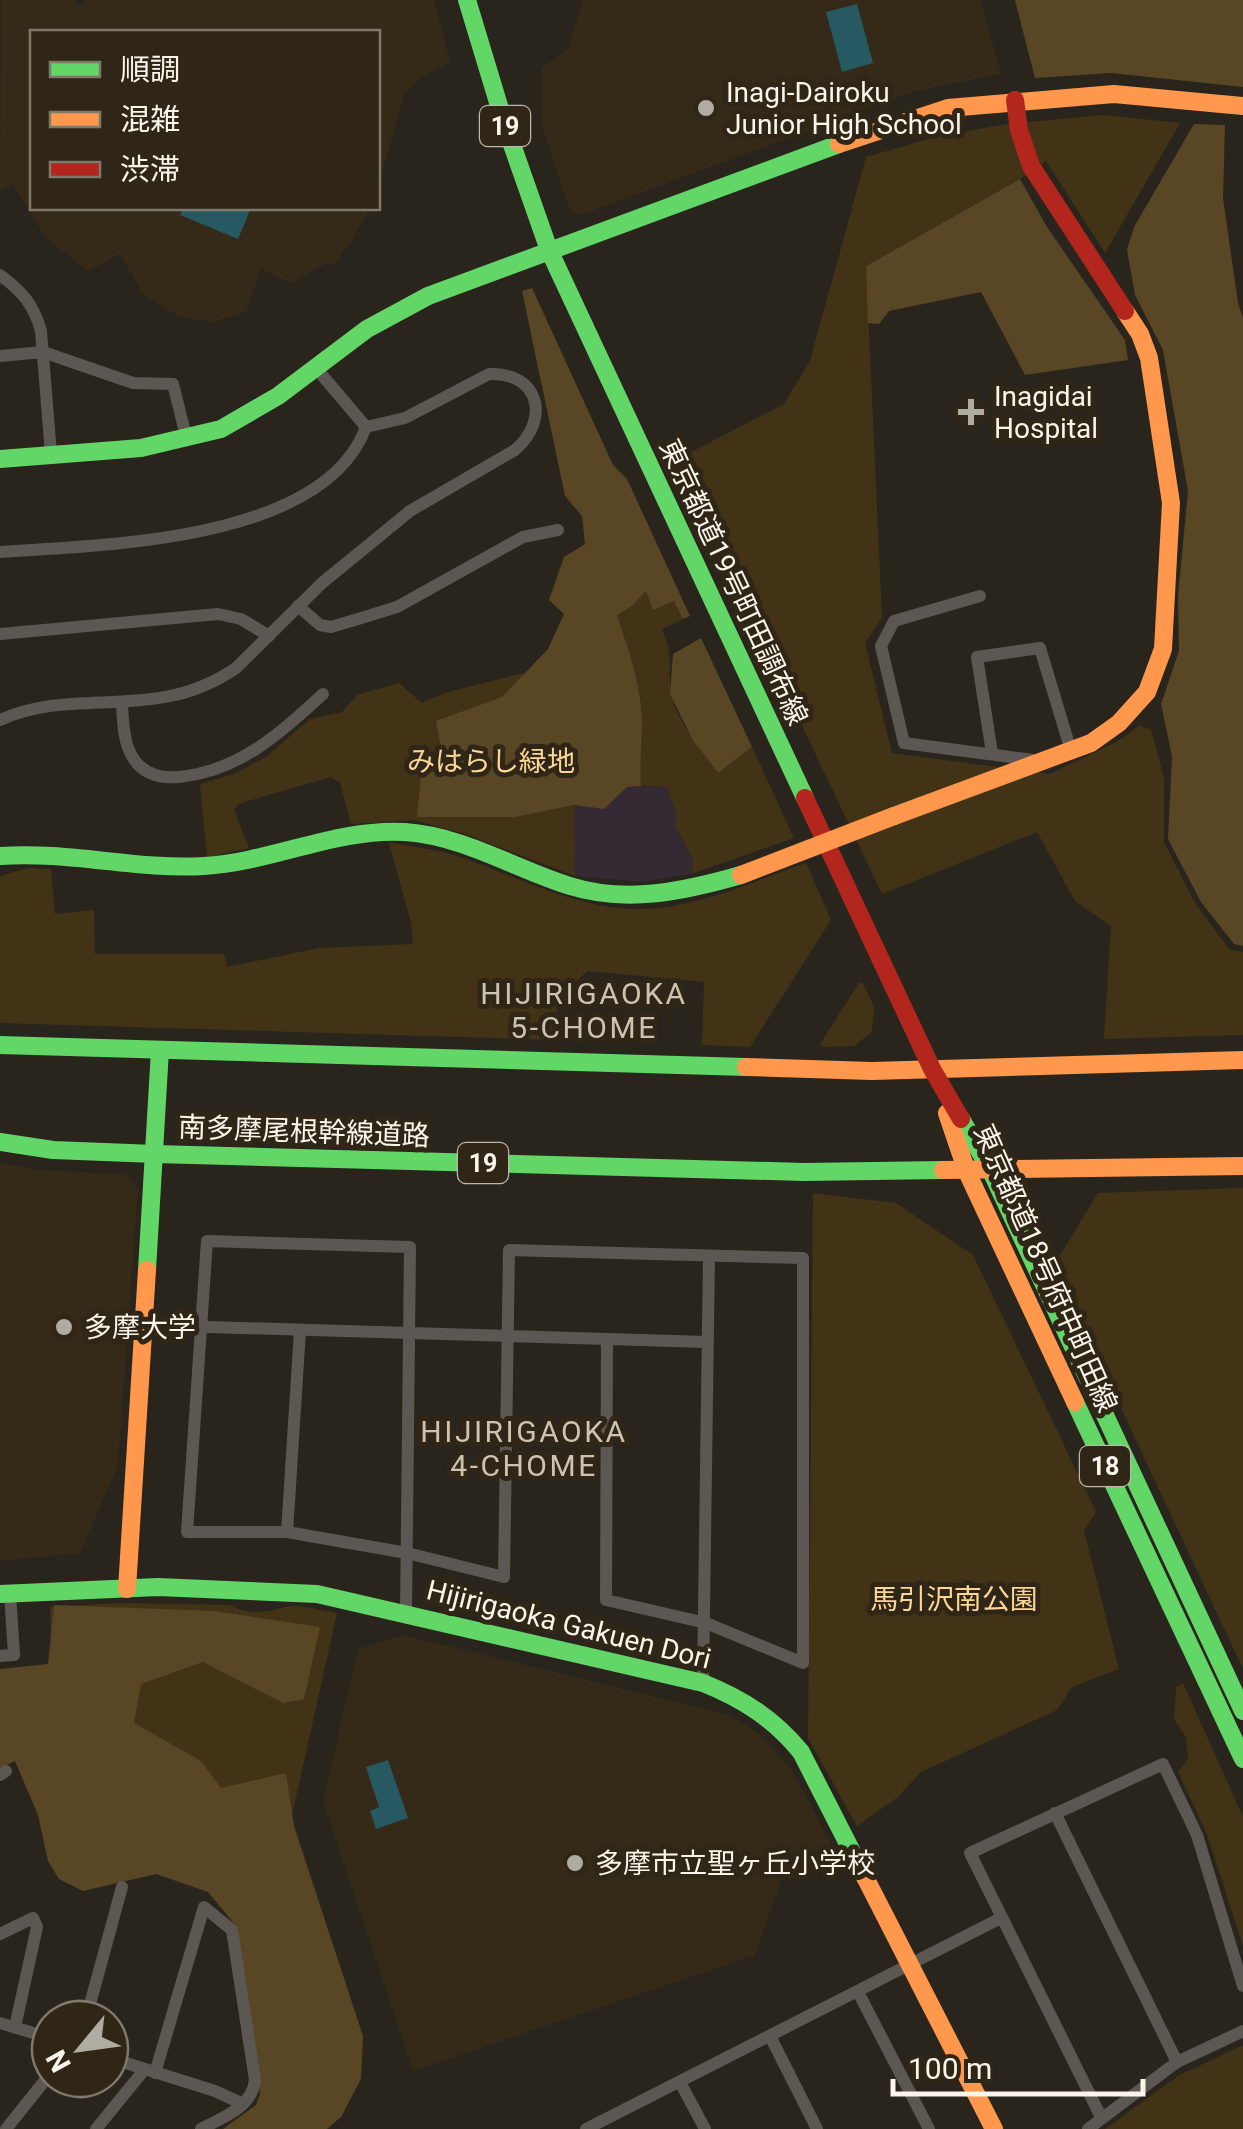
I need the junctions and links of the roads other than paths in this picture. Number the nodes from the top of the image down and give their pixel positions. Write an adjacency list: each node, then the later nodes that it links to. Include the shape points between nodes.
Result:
1 (468, 0): 4 (main road, 東京都道19号町田調布線 / 19)
2 (1015, 100): 3 (main road, via 1114,94); 4 (main road, via 948,108 884,128); 22 (main road, via 1031,166 1140,334 1171,503 1162,649 1147,692 1108,732)
3 (1243, 106)
4 (549, 250): 8 (main road, via 428,296); 29 (main road, 東京都道19号町田調布線 / 19)
5 (0, 276): 6 (street, via 34,308)
6 (43, 352): 7 (street); 10 (street, via 133,383 173,384); 11 (street)
7 (0, 356)
8 (316, 368): 9 (street); 10 (main road, via 243,418)
9 (366, 427): 14 (street, via 358,448 313,486 223,528); 16 (street, via 405,418 488,374 524,384 536,409 536,424 515,450 410,510)
10 (187, 440): 11 (main road)
11 (51, 454): 12 (main road)
12 (0, 459)
13 (558, 530): 16 (street, via 523,537 397,607 358,619 320,625)
14 (0, 552)
15 (980, 596): 23 (street, via 894,621 880,646 904,744)
16 (298, 606): 18 (street)
17 (0, 634): 18 (street, via 218,614)
18 (269, 636): 20 (street, via 236,668 200,689)
19 (323, 694): 20 (street, via 253,753 224,768 164,778 130,754)
20 (122, 704): 21 (street, via 25,711)
21 (0, 720)
22 (1071, 752): 23 (street, via 1040,648 978,657); 24 (main road)
23 (992, 753): 24 (street)
24 (1043, 761): 25 (main road, bridge, via 741,875 642,896 573,888 460,843 406,832 356,833 206,866)
25 (0, 856)
26 (0, 1046): 27 (main road)
27 (160, 1050): 29 (main road); 31 (main road)
28 (1243, 1060): 29 (main road)
29 (932, 1069): 33 (main road, 東京都道19号町田調布線 / 19); 34 (main road, 東京都道18号府中町田線 / 18)
30 (0, 1142): 31 (main road, 南多摩尾根幹線道路 / 19)
31 (154, 1154): 34 (main road, 南多摩尾根幹線道路 / 19); 36 (main road)
32 (1243, 1166): 33 (main road)
33 (992, 1171): 34 (main road, 19); 51 (main road, 東京都道18号府中町田線 / 18)
34 (967, 1172): 52 (main road, 東京都道18号府中町田線 / 18)
35 (709, 1256): 40 (street, via 509,1250); 42 (street); 48 (street, via 803,1258 803,1663)
36 (144, 1325): 37 (street); 45 (main road)
37 (202, 1328): 38 (street); 39 (street, via 208,1241 410,1247); 43 (street, via 188,1532)
38 (300, 1331): 39 (street); 43 (street)
39 (409, 1333): 40 (street); 44 (street)
40 (509, 1336): 41 (street); 44 (street, via 504,1577)
41 (607, 1340): 42 (street); 48 (street, via 606,1600)
42 (707, 1342): 48 (street)
43 (287, 1532): 44 (street)
44 (407, 1554): 47 (street)
45 (127, 1589): 46 (main road, Hijirigaoka Gakuen Dori); 47 (main road, Hijirigaoka Gakuen Dori, via 274,1590)
46 (5, 1594): 49 (street, via 14,1655)
47 (406, 1612): 50 (main road, Hijirigaoka Gakuen Dori)
48 (706, 1623): 50 (street)
49 (0, 1656)
50 (703, 1683): 57 (main road, Hijirigaoka Gakuen Dori, via 756,1706 801,1752)
51 (1243, 1711)
52 (1243, 1760)
53 (1055, 1813): 55 (street, via 970,1853); 58 (street, via 1162,1764 1198,1835); 65 (street)
54 (122, 1887): 60 (street)
55 (1000, 1918): 57 (street); 71 (street)
56 (0, 1934): 61 (street, via 33,1918 37,1927)
57 (911, 1965): 59 (street); 79 (main road, Hijirigaoka Gakuen Dori)
58 (1243, 1986)
59 (858, 1992): 64 (street); 78 (street)
60 (91, 1999)
61 (4, 2025): 63 (street)
62 (1243, 2031): 65 (street)
63 (30, 2032)
64 (770, 2036): 68 (street); 77 (street)
65 (1177, 2062): 71 (street)
66 (130, 2064): 67 (street)
67 (150, 2071): 70 (street); 70 (street, via 204,1907 232,1930 254,2080); 74 (street)
68 (680, 2082): 72 (street); 76 (street)
69 (30, 2099): 73 (street)
70 (244, 2104): 75 (street)
71 (1100, 2117): 80 (street)
72 (590, 2128)
73 (6, 2129)
74 (96, 2129)
75 (201, 2129)
76 (704, 2129)
77 (817, 2129)
78 (929, 2129)
79 (994, 2129)
80 (1088, 2129)

